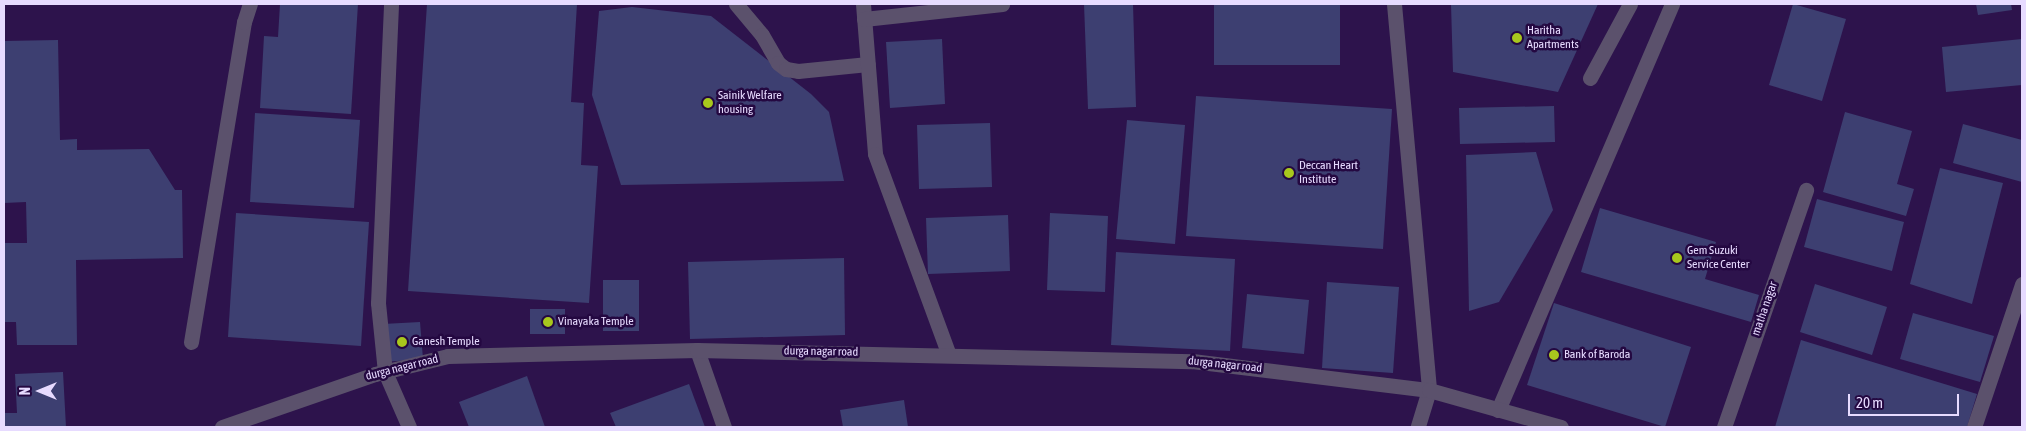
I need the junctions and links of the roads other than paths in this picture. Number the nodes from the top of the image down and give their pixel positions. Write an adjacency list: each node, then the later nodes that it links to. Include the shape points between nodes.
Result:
1 (250, 4): 14 (street, via 244,22)
2 (391, 4): 17 (street, via 378,303)
3 (736, 4): 10 (street, via 762,35 778,63 786,69 798,71)
4 (863, 4): 9 (street)
5 (1002, 4): 9 (street)
6 (1394, 4): 18 (street)
7 (1630, 4): 11 (street)
8 (1672, 4): 19 (street)
9 (864, 19): 10 (street)
10 (868, 64): 16 (street, via 875,154)
11 (1590, 78)
12 (1806, 190): 25 (street, matha nagar)
13 (2022, 284): 26 (street)
14 (191, 342)
15 (697, 350): 16 (street, durga nagar road); 17 (street, durga nagar road, via 448,356); 22 (street)
16 (949, 355): 18 (street, durga nagar road, via 1192,360)
17 (385, 372): 20 (street, durga nagar road); 21 (street)
18 (1429, 390): 19 (street, durga nagar road); 23 (street)
19 (1498, 410): 24 (street, durga nagar road)
20 (222, 427)
21 (409, 427)
22 (724, 427)
23 (1418, 427)
24 (1561, 427)
25 (1724, 427)
26 (1974, 427)

